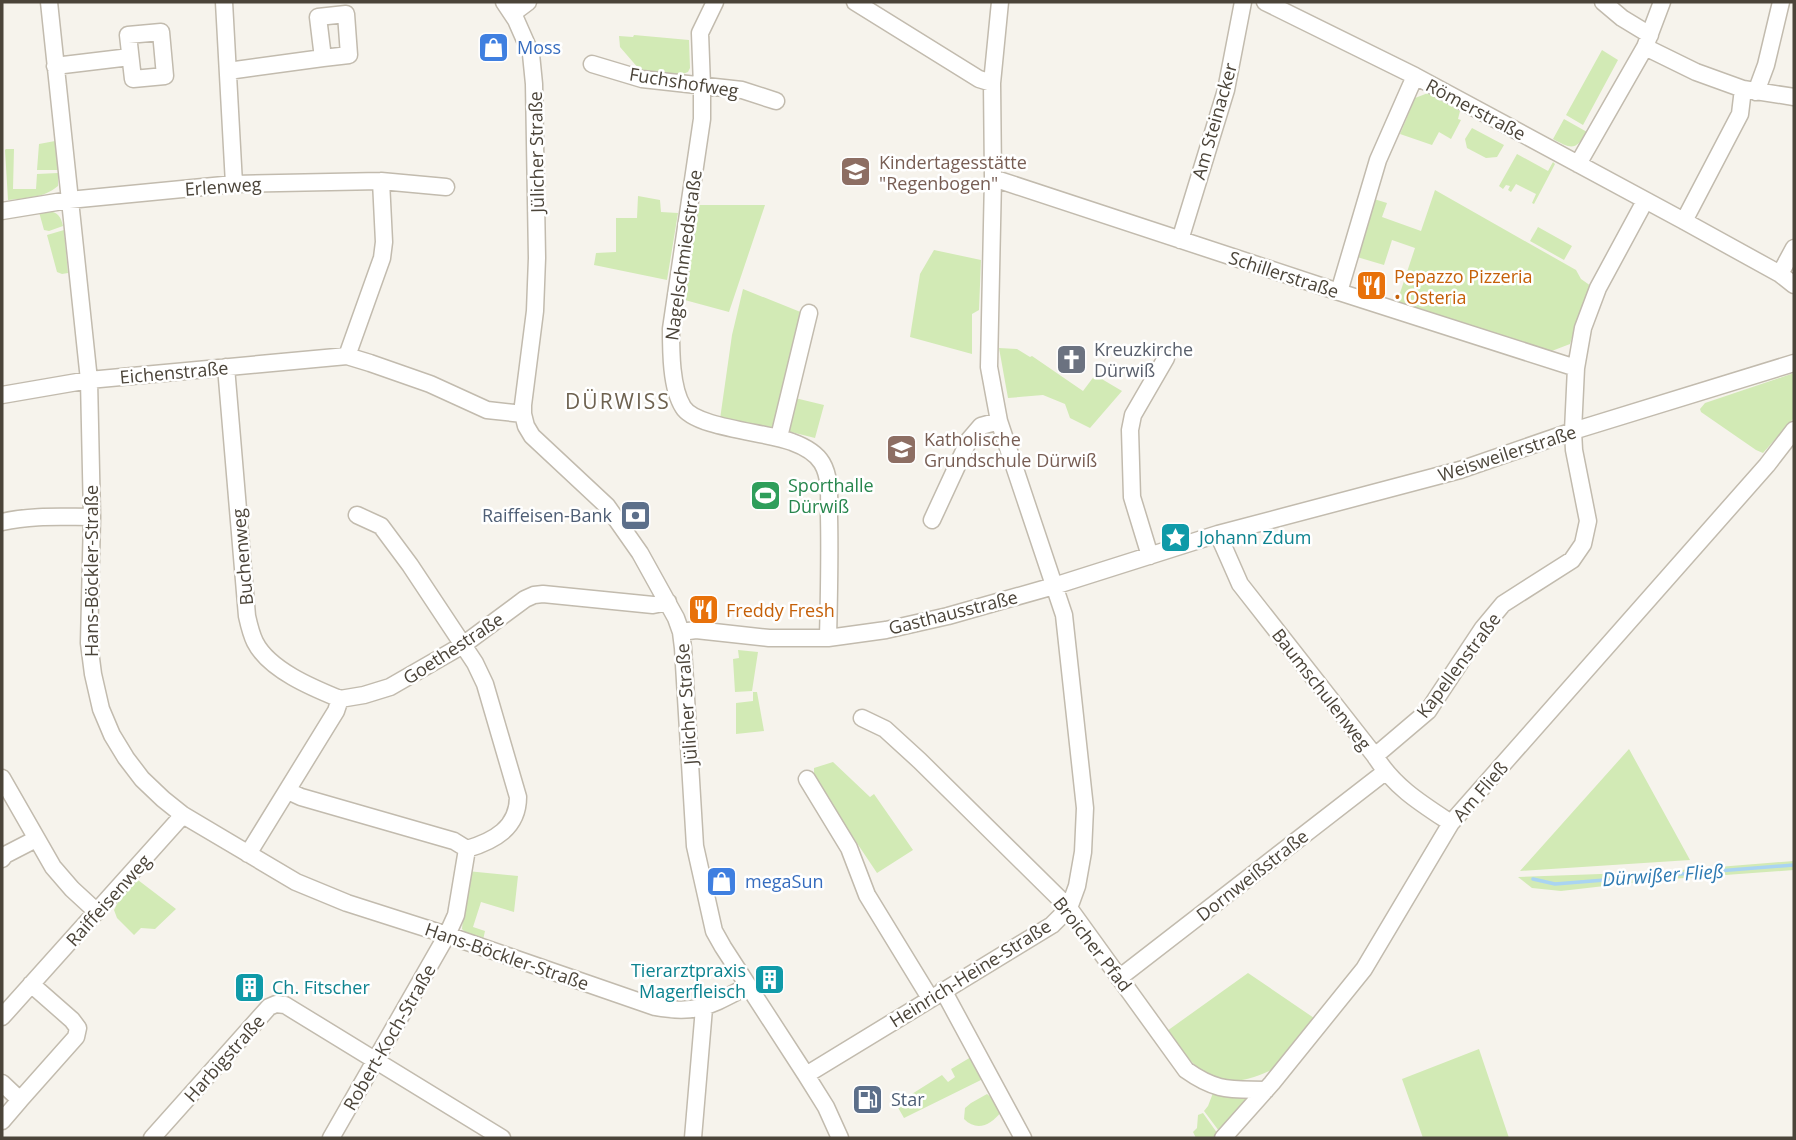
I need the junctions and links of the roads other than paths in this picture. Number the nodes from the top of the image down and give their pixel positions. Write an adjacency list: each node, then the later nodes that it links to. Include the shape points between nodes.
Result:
1 (49, 2): 17 (street, Hans-Böckler-Straße)
2 (224, 2): 18 (street)
3 (528, 2): 12 (street)
4 (715, 2): 21 (street, Nagelschmiedstraße, via 700,33)
5 (855, 2): 20 (street)
6 (1000, 2): 20 (street, Heinrich-Heine-Straße)
7 (1243, 2): 34 (street, Am Steinacker, via 1226,90)
8 (1265, 2): 19 (street, Römerstraße)
9 (1603, 2): 13 (street)
10 (1662, 2): 13 (street)
11 (1781, 2): 22 (street, via 1766,65)
12 (508, 8): 47 (street, Jülicher Straße, via 531,54 534,84 537,258)
13 (1647, 41): 22 (street, via 1696,72); 25 (street)
14 (130, 57): 17 (street)
15 (323, 58): 18 (street)
16 (592, 64): 21 (street, Fuchshofweg, via 642,79)
17 (55, 66): 30 (street, Hans-Böckler-Straße)
18 (228, 71): 28 (street)
19 (1415, 76): 25 (street, Römerstraße); 38 (street, via 1378,160)
20 (992, 83): 26 (street, Heinrich-Heine-Straße)
21 (702, 86): 24 (street, Fuchshofweg, via 742,90); 51 (street, Nagelschmiedstraße, via 702,119 671,329 677,395 686,412 700,420)
22 (1749, 90): 23 (street); 33 (street)
23 (1794, 97)
24 (776, 101)
25 (1578, 164): 31 (street, Römerstraße)
26 (993, 178): 34 (street, Schillerstraße); 48 (street, Heinrich-Heine-Straße, via 989,367)
27 (382, 181): 28 (street, Erlenweg); 29 (street, Erlenweg); 40 (street, via 382,258)
28 (234, 184): 30 (street, Erlenweg)
29 (446, 187)
30 (69, 200): 32 (street, Erlenweg); 45 (street, Hans-Böckler-Straße)
31 (1645, 201): 33 (street, Römerstraße); 44 (street, Kapellenstraße, via 1598,288 1583,328)
32 (2, 211)
33 (1684, 220): 36 (street, Römerstraße)
34 (1180, 240): 38 (street, Schillerstraße)
35 (1794, 248): 36 (street)
36 (1780, 274): 37 (street, Römerstraße)
37 (1794, 285)
38 (1339, 292): 44 (street, Schillerstraße)
39 (809, 313): 51 (street)
40 (347, 356): 43 (street, Eichenstraße); 47 (street, Eichenstraße, via 430,384 487,410)
41 (1166, 358): 57 (street, via 1133,415 1130,430 1132,497)
42 (1794, 363): 50 (street, Weisweilerstraße)
43 (226, 367): 45 (street, Eichenstraße); 63 (street, Buchenweg, via 250,630 276,666)
44 (1576, 368): 50 (street, Kapellenstraße)
45 (89, 380): 46 (street, Eichenstraße); 53 (street, Hans-Böckler-Straße)
46 (2, 395)
47 (523, 414): 59 (street, Jülicher Straße, via 541,445 613,513)
48 (999, 421): 54 (street, via 981,426 969,440); 58 (street, Heinrich-Heine-Straße)
49 (1794, 430): 71 (street, Am Fließ)
50 (1573, 431): 56 (street, Weisweilerstraße, via 1460,470); 65 (street, Kapellenstraße, via 1588,521 1583,544 1572,560 1503,604 1428,712)
51 (779, 437): 61 (street, Nagelschmiedstraße, via 812,452 827,478)
52 (357, 515): 62 (street, via 381,526)
53 (92, 517): 55 (street); 70 (street, Hans-Böckler-Straße, via 89,643 102,709 112,735 142,779)
54 (932, 520)
55 (2, 522)
56 (1218, 534): 57 (street, Gasthausstraße); 65 (street, Baumschulenweg, via 1240,584)
57 (1150, 556): 58 (street, Gasthausstraße)
58 (1054, 586): 61 (street, Gasthausstraße, via 948,616); 76 (street, Heinrich-Heine-Straße, via 1063,615 1085,808 1083,852)
59 (668, 602): 60 (street, Jülicher Straße); 62 (street, Goethestraße, via 653,605 534,595)
60 (681, 632): 61 (street, Gasthausstraße); 81 (street, Jülicher Straße, via 697,858 715,931)
61 (828, 638)
62 (463, 645): 63 (street, Goethestraße, via 390,687); 73 (street, via 485,684 518,797 518,810 505,829)
63 (340, 699): 69 (street)
64 (862, 718): 76 (street, Broicher Pfad, via 885,729 920,761)
65 (1375, 756): 66 (street, Baumschulenweg)
66 (1385, 772): 71 (street, Baumschulenweg, via 1410,797); 79 (street, Dornweißstraße)
67 (807, 779): 82 (street, via 849,848 867,895)
68 (4, 786): 72 (street)
69 (288, 791): 73 (street, via 454,841); 74 (street)
70 (183, 815): 74 (street, Hans-Böckler-Straße); 77 (street, Raiffeisenweg)
71 (1451, 823): 88 (street, Am Fließ, via 1364,969)
72 (36, 839): 75 (street); 77 (street, via 53,867)
73 (467, 849): 78 (street, via 456,915)
74 (248, 854): 78 (street, Hans-Böckler-Straße, via 296,882 347,903)
75 (2, 859)
76 (1069, 908): 79 (street, Broicher Pfad); 82 (street, Heinrich-Heine-Straße, via 1052,925)
77 (97, 912): 80 (street, Raiffeisenweg)
78 (447, 935): 83 (street, Hans-Böckler-Straße, via 655,1007); 85 (street, Robert-Koch-Straße)
79 (1119, 978): 88 (street, Broicher Pfad, via 1186,1070 1219,1088)
80 (31, 984): 84 (street, Raiffeisenweg); 89 (street, via 78,1028 76,1037)
81 (748, 986): 83 (street, Hans-Böckler-Straße); 86 (street, Jülicher Straße)
82 (936, 994): 86 (street, Heinrich-Heine-Straße); 96 (street)
83 (704, 1009): 94 (street)
84 (2, 1017)
85 (376, 1060): 91 (street, Harbigstraße, via 285,1005 276,1004); 92 (street, Robert-Koch-Straße); 93 (street)
86 (806, 1075): 95 (street, Jülicher Straße)
87 (2, 1083): 89 (street)
88 (1266, 1090): 97 (street, Am Fließ)
89 (20, 1100): 90 (street)
90 (2, 1121)
91 (152, 1138)
92 (331, 1138)
93 (502, 1138)
94 (693, 1138)
95 (840, 1138)
96 (1023, 1138)
97 (1223, 1138)

